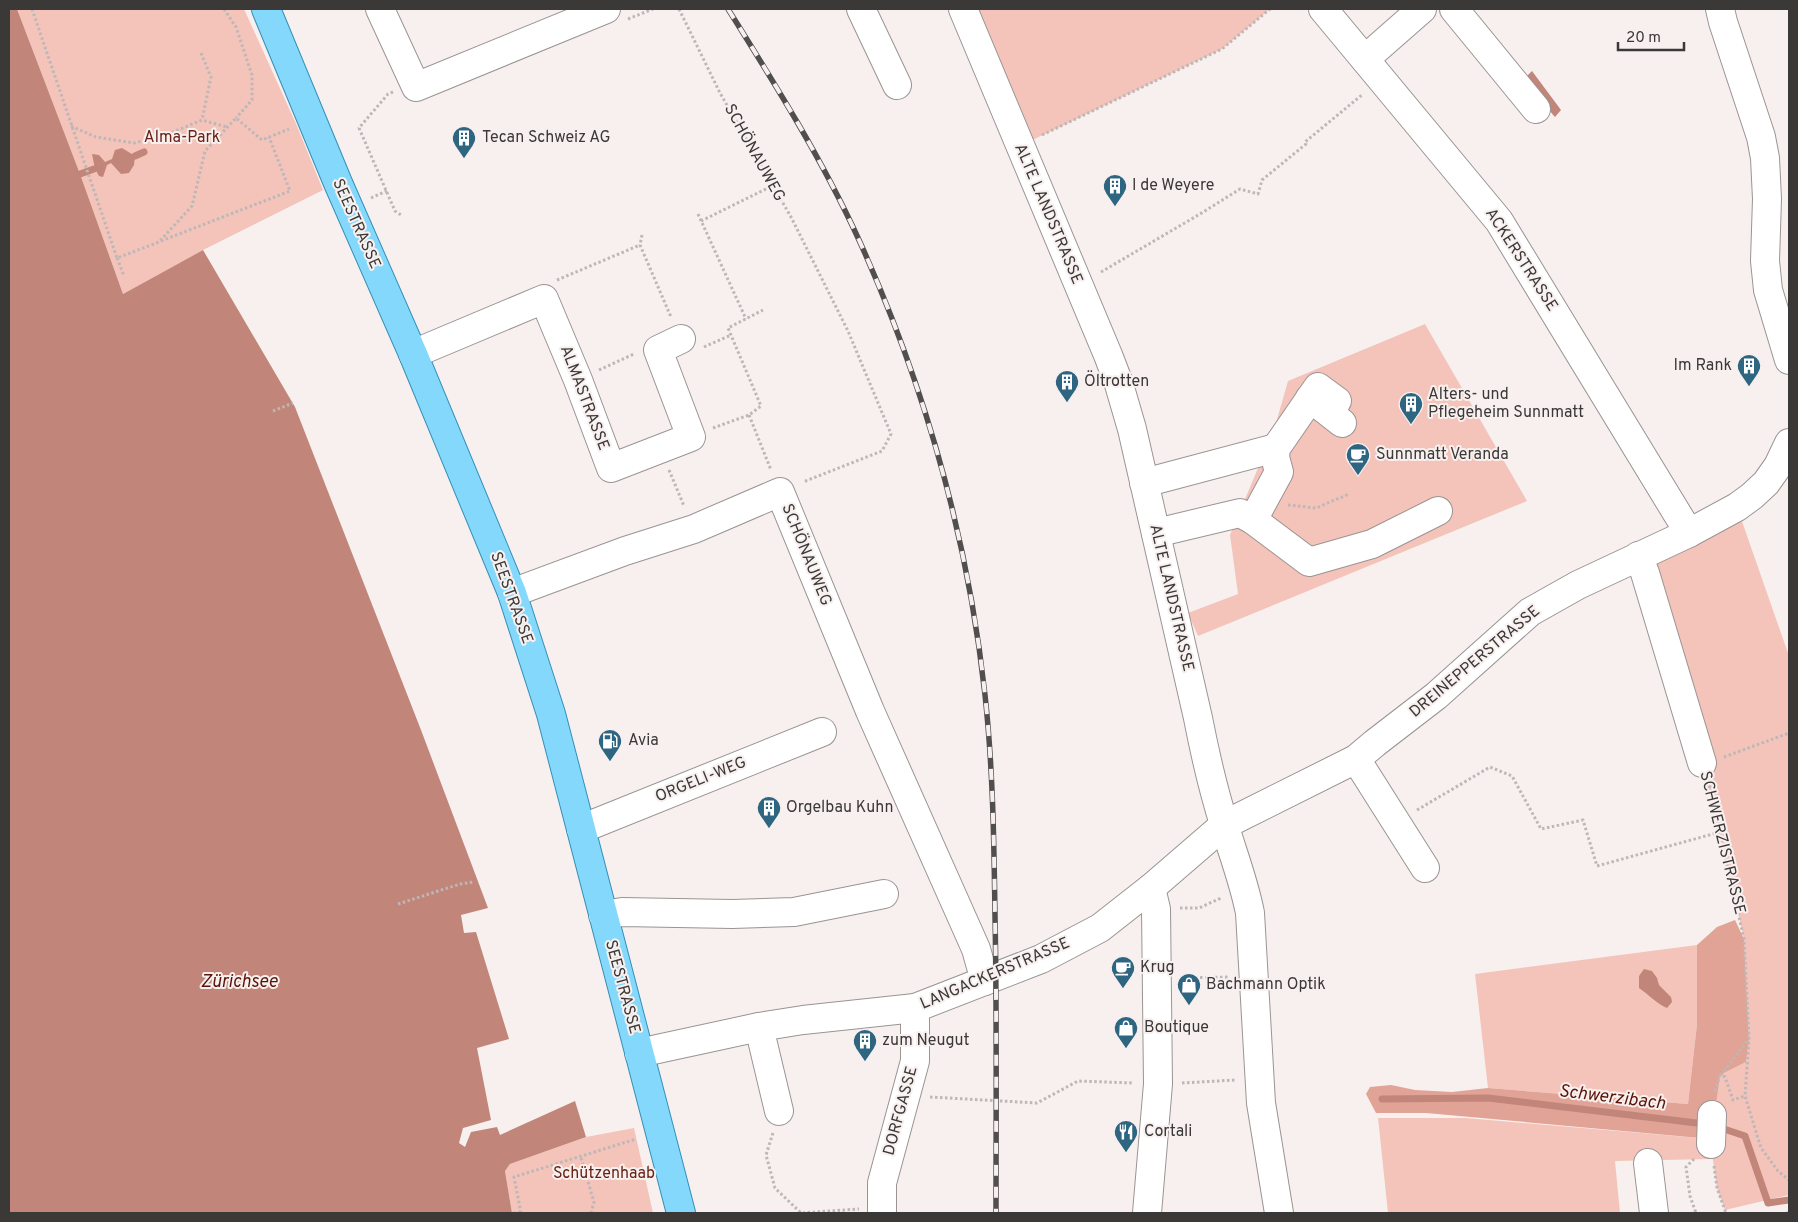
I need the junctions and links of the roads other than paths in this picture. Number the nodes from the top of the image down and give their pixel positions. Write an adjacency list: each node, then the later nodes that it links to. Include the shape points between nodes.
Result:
1 (266, 9): 14 (main road, SEESTRASSE)
2 (380, 9): 9 (street, via 416,86)
3 (861, 9): 11 (street)
4 (963, 9): 19 (street, ALTE LANDSTRASSE, via 1118,381)
5 (1323, 9): 10 (street, ACKERSTRASSE)
6 (1422, 9): 10 (street)
7 (1454, 9): 12 (street)
8 (1720, 9): 15 (street, via 1765,158 1768,290)
9 (615, 15)
10 (1373, 69): 23 (street, ACKERSTRASSE, via 1502,226)
11 (897, 85)
12 (1536, 109)
13 (681, 339): 14 (street, ALMASTRASSE, via 658,350 691,437 611,468 544,299)
14 (413, 354): 25 (main road, SEESTRASSE)
15 (1789, 360)
16 (1340, 412): 18 (street, via 1310,398)
17 (1789, 443): 23 (street, DREINEPPERSTRASSE, via 1778,466 1752,496)
18 (1276, 448): 19 (street); 20 (street, via 1279,472)
19 (1144, 483): 22 (street, ALTE LANDSTRASSE)
20 (1258, 510): 21 (street, via 1309,562 1372,544); 22 (street)
21 (1438, 510)
22 (1156, 533): 29 (street, ALTE LANDSTRASSE)
23 (1689, 533): 24 (street, DREINEPPERSTRASSE)
24 (1638, 556): 27 (street, DREINEPPERSTRASSE, via 1530,612 1436,696); 28 (street, SCHWERZISTRASSE)
25 (512, 593): 30 (main road, SEESTRASSE, via 551,714); 35 (street, SCHÖNAUWEG, via 694,529 780,492 870,711 976,949)
26 (822, 732): 30 (street, ORGELI-WEG)
27 (1356, 759): 29 (street, DREINEPPERSTRASSE); 31 (street)
28 (1710, 761)
29 (1224, 825): 33 (street, LANGACKERSTRASSE); 46 (street, ALTE LANDSTRASSE, via 1245,887 1250,913 1261,1103)
30 (581, 829): 34 (main road, SEESTRASSE)
31 (1425, 868)
32 (884, 894): 34 (street, via 794,912 622,912)
33 (1154, 899): 35 (street, LANGACKERSTRASSE, via 1041,959); 45 (street, via 1158,1084)
34 (603, 915): 38 (main road, SEESTRASSE)
35 (985, 980): 36 (street, LANGACKERSTRASSE)
36 (915, 1008): 37 (street, LANGACKERSTRASSE); 43 (street, DORFGASSE, via 915,1061 882,1183)
37 (759, 1027): 38 (street, LANGACKERSTRASSE); 40 (street)
38 (639, 1053): 44 (main road, SEESTRASSE)
39 (1712, 1115): 41 (street)
40 (776, 1120)
41 (1711, 1144)
42 (1648, 1164): 47 (street)
43 (882, 1210)
44 (681, 1213)
45 (1147, 1213)
46 (1280, 1213)
47 (1654, 1213)

